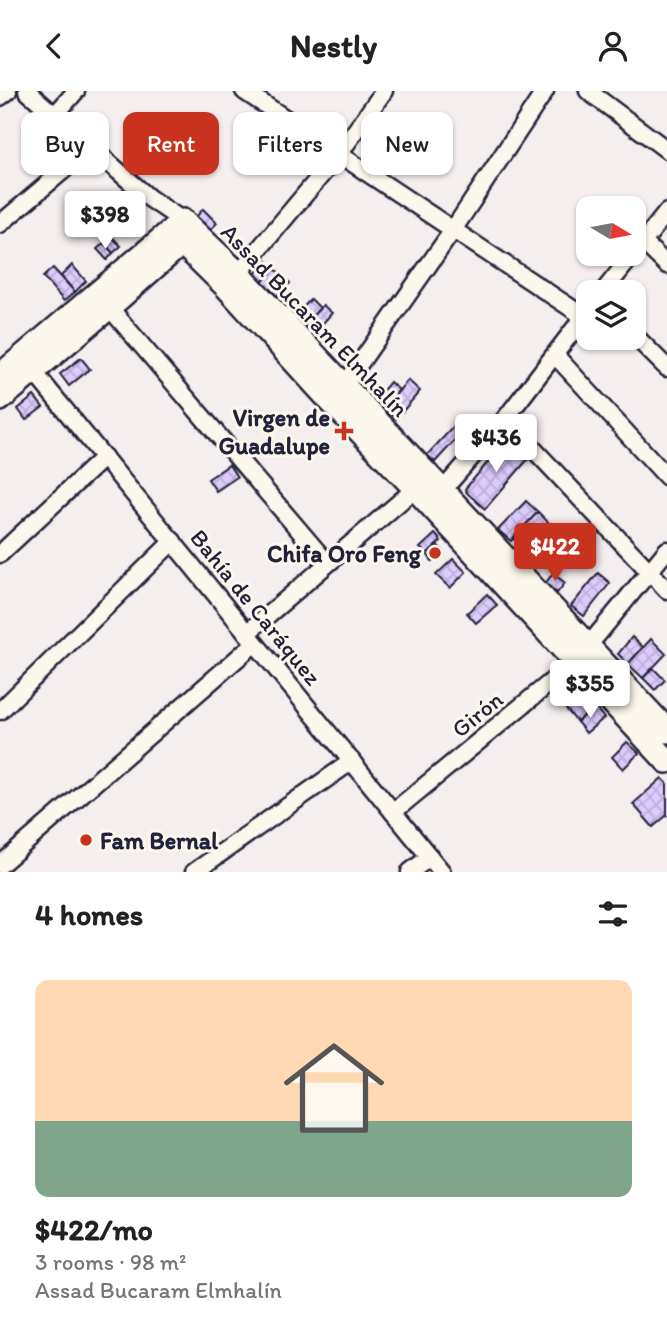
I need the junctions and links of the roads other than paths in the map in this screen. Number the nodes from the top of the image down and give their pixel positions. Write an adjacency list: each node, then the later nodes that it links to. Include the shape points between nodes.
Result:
1 (8, 91): 8 (street)
2 (27, 91): 9 (street, Assad Bucaram Elmhalín)
3 (76, 91): 10 (street)
4 (244, 91): 11 (street)
5 (384, 91): 12 (street)
6 (545, 91): 20 (street)
7 (588, 91): 13 (street)
8 (0, 97)
9 (50, 112)
10 (58, 112)
11 (276, 112)
12 (347, 143)
13 (667, 150)
14 (347, 159): 20 (street)
15 (109, 163): 21 (street, Assad Bucaram Elmhalín)
16 (58, 175): 19 (street)
17 (321, 175): 26 (street)
18 (667, 212): 22 (street)
19 (0, 224)
20 (453, 230): 29 (street); 36 (street)
21 (182, 232): 26 (main road, Assad Bucaram Elmhalín); 28 (main road); 35 (main road); 36 (main road, via 227,287)
22 (646, 238)
23 (646, 245): 24 (street)
24 (667, 265)
25 (624, 266): 27 (street)
26 (237, 274): 36 (main road, Assad Bucaram Elmhalín)
27 (613, 280)
28 (109, 307): 34 (main road); 45 (street)
29 (576, 307)
30 (576, 327): 32 (street)
31 (646, 347): 33 (street)
32 (555, 355): 38 (street); 40 (street)
33 (667, 368)
34 (34, 372): 37 (main road); 39 (street, Bahía de Caráquez)
35 (0, 376)
36 (337, 393): 41 (main road, Assad Bucaram Elmhalín)
37 (0, 400)
38 (505, 419): 41 (street); 46 (street)
39 (104, 457): 42 (street, Bahía de Caráquez); 44 (street)
40 (667, 477)
41 (429, 490): 45 (street); 49 (main road, Assad Bucaram Elmhalín)
42 (173, 541): 48 (street, Bahía de Caráquez); 50 (street)
43 (667, 550): 46 (street, Girón)
44 (0, 554)
45 (327, 563): 48 (street)
46 (650, 572): 47 (street); 49 (street, Girón)
47 (667, 590)
48 (251, 638): 52 (street, Bahía de Caráquez); 56 (street)
49 (581, 655): 51 (main road, Assad Bucaram Elmhalín); 53 (main road); 54 (street, Girón)
50 (0, 711)
51 (667, 731)
52 (352, 761): 54 (street, Bahía de Caráquez); 57 (street)
53 (667, 761)
54 (393, 812): 55 (street, Bahía de Caráquez)
55 (430, 857): 58 (street); 59 (street, Bahía de Caráquez)
56 (0, 865)
57 (194, 872)
58 (410, 872)
59 (442, 872)

